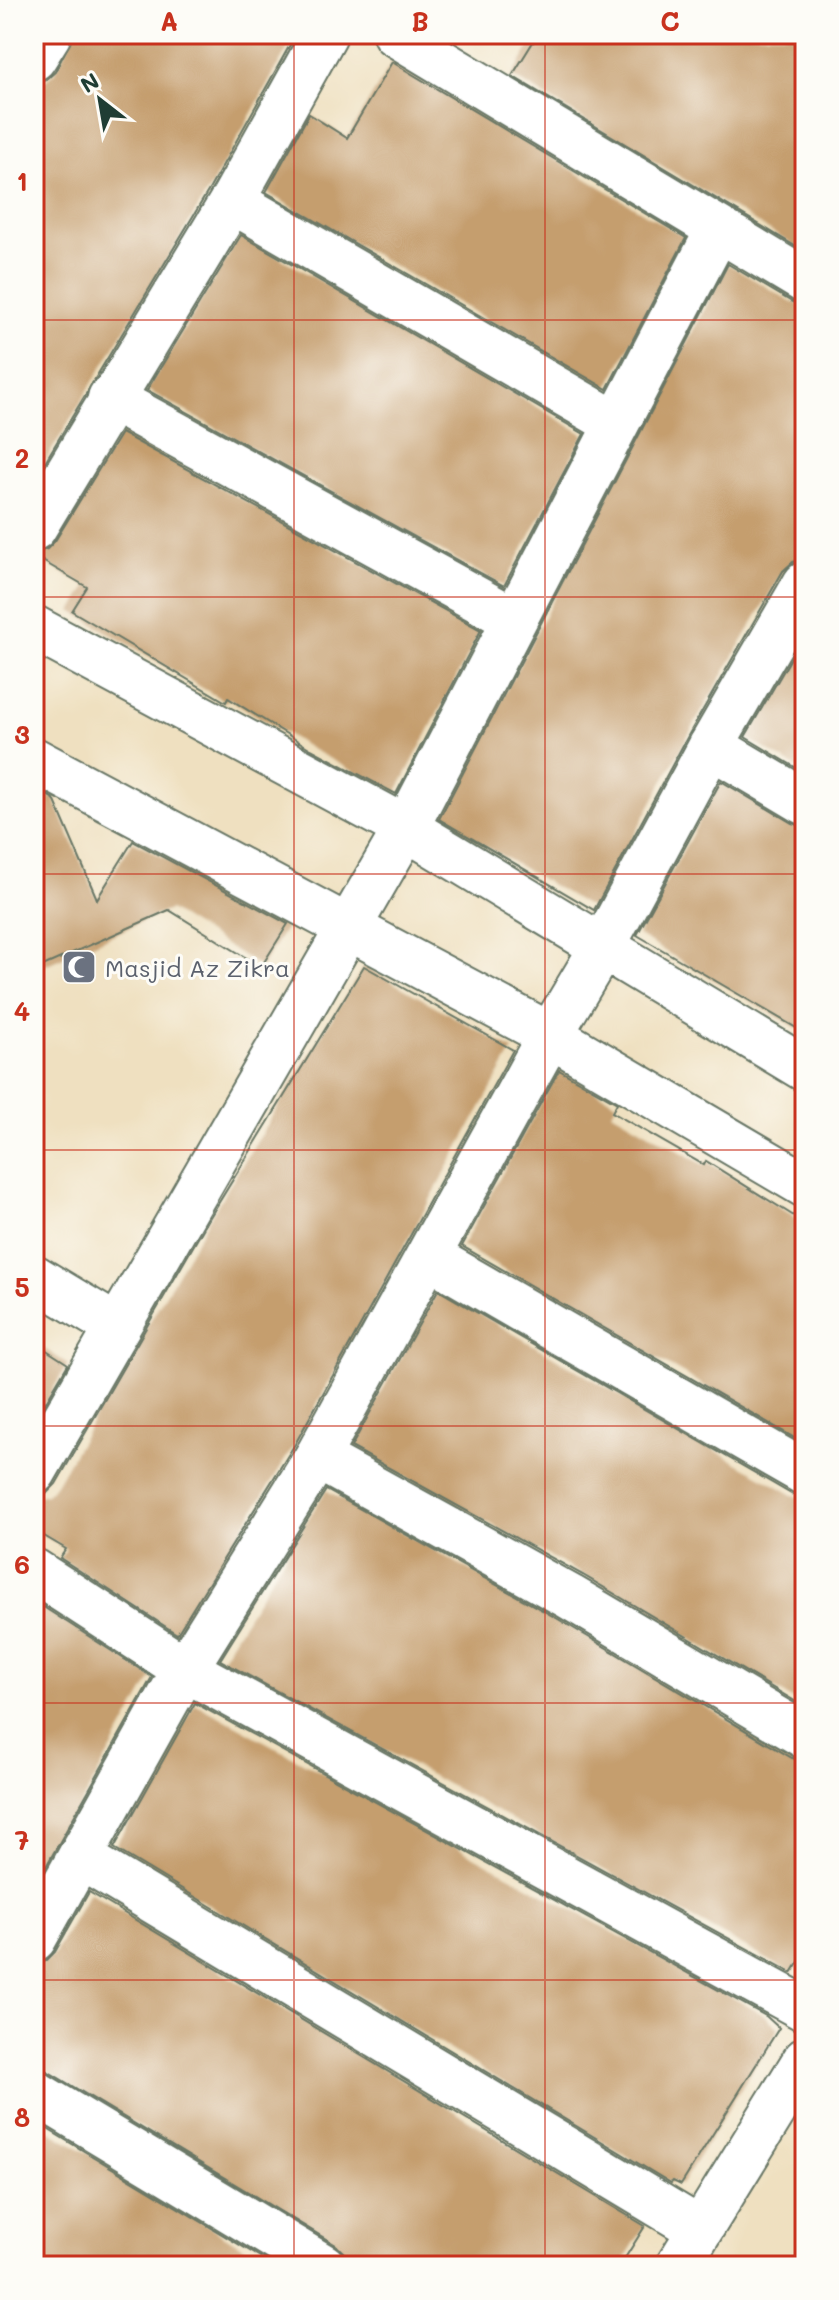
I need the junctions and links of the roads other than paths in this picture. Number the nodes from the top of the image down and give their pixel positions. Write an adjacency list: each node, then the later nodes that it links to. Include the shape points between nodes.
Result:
1 (49, 34): 4 (street)
2 (325, 34): 5 (street)
3 (395, 34): 6 (street)
4 (34, 58)
5 (232, 201): 8 (street); 9 (street)
6 (718, 230): 7 (street); 9 (street)
7 (805, 281)
8 (110, 398): 10 (street); 12 (street)
9 (615, 423): 12 (street)
10 (34, 528)
11 (805, 584): 14 (street)
12 (513, 619): 17 (street)
13 (34, 628): 17 (street)
14 (711, 746): 16 (street); 19 (street)
15 (34, 760): 18 (street)
16 (805, 802)
17 (406, 828): 18 (street); 19 (street)
18 (349, 929): 20 (street); 25 (street)
19 (603, 946): 20 (street); 21 (street)
20 (550, 1035): 22 (street); 23 (street)
21 (805, 1069)
22 (805, 1185)
23 (430, 1257): 26 (street); 28 (street)
24 (34, 1277): 25 (street)
25 (115, 1326): 27 (street)
26 (317, 1457): 30 (street); 31 (street, via 570,1597)
27 (34, 1472)
28 (805, 1473)
29 (34, 1571): 30 (street)
30 (185, 1669): 32 (street); 34 (street)
31 (805, 1736)
32 (80, 1857): 33 (street); 37 (street)
33 (34, 1939)
34 (805, 2009)
35 (805, 2060): 37 (street)
36 (34, 2092): 38 (street)
37 (699, 2229): 39 (street)
38 (323, 2266)
39 (678, 2266)

